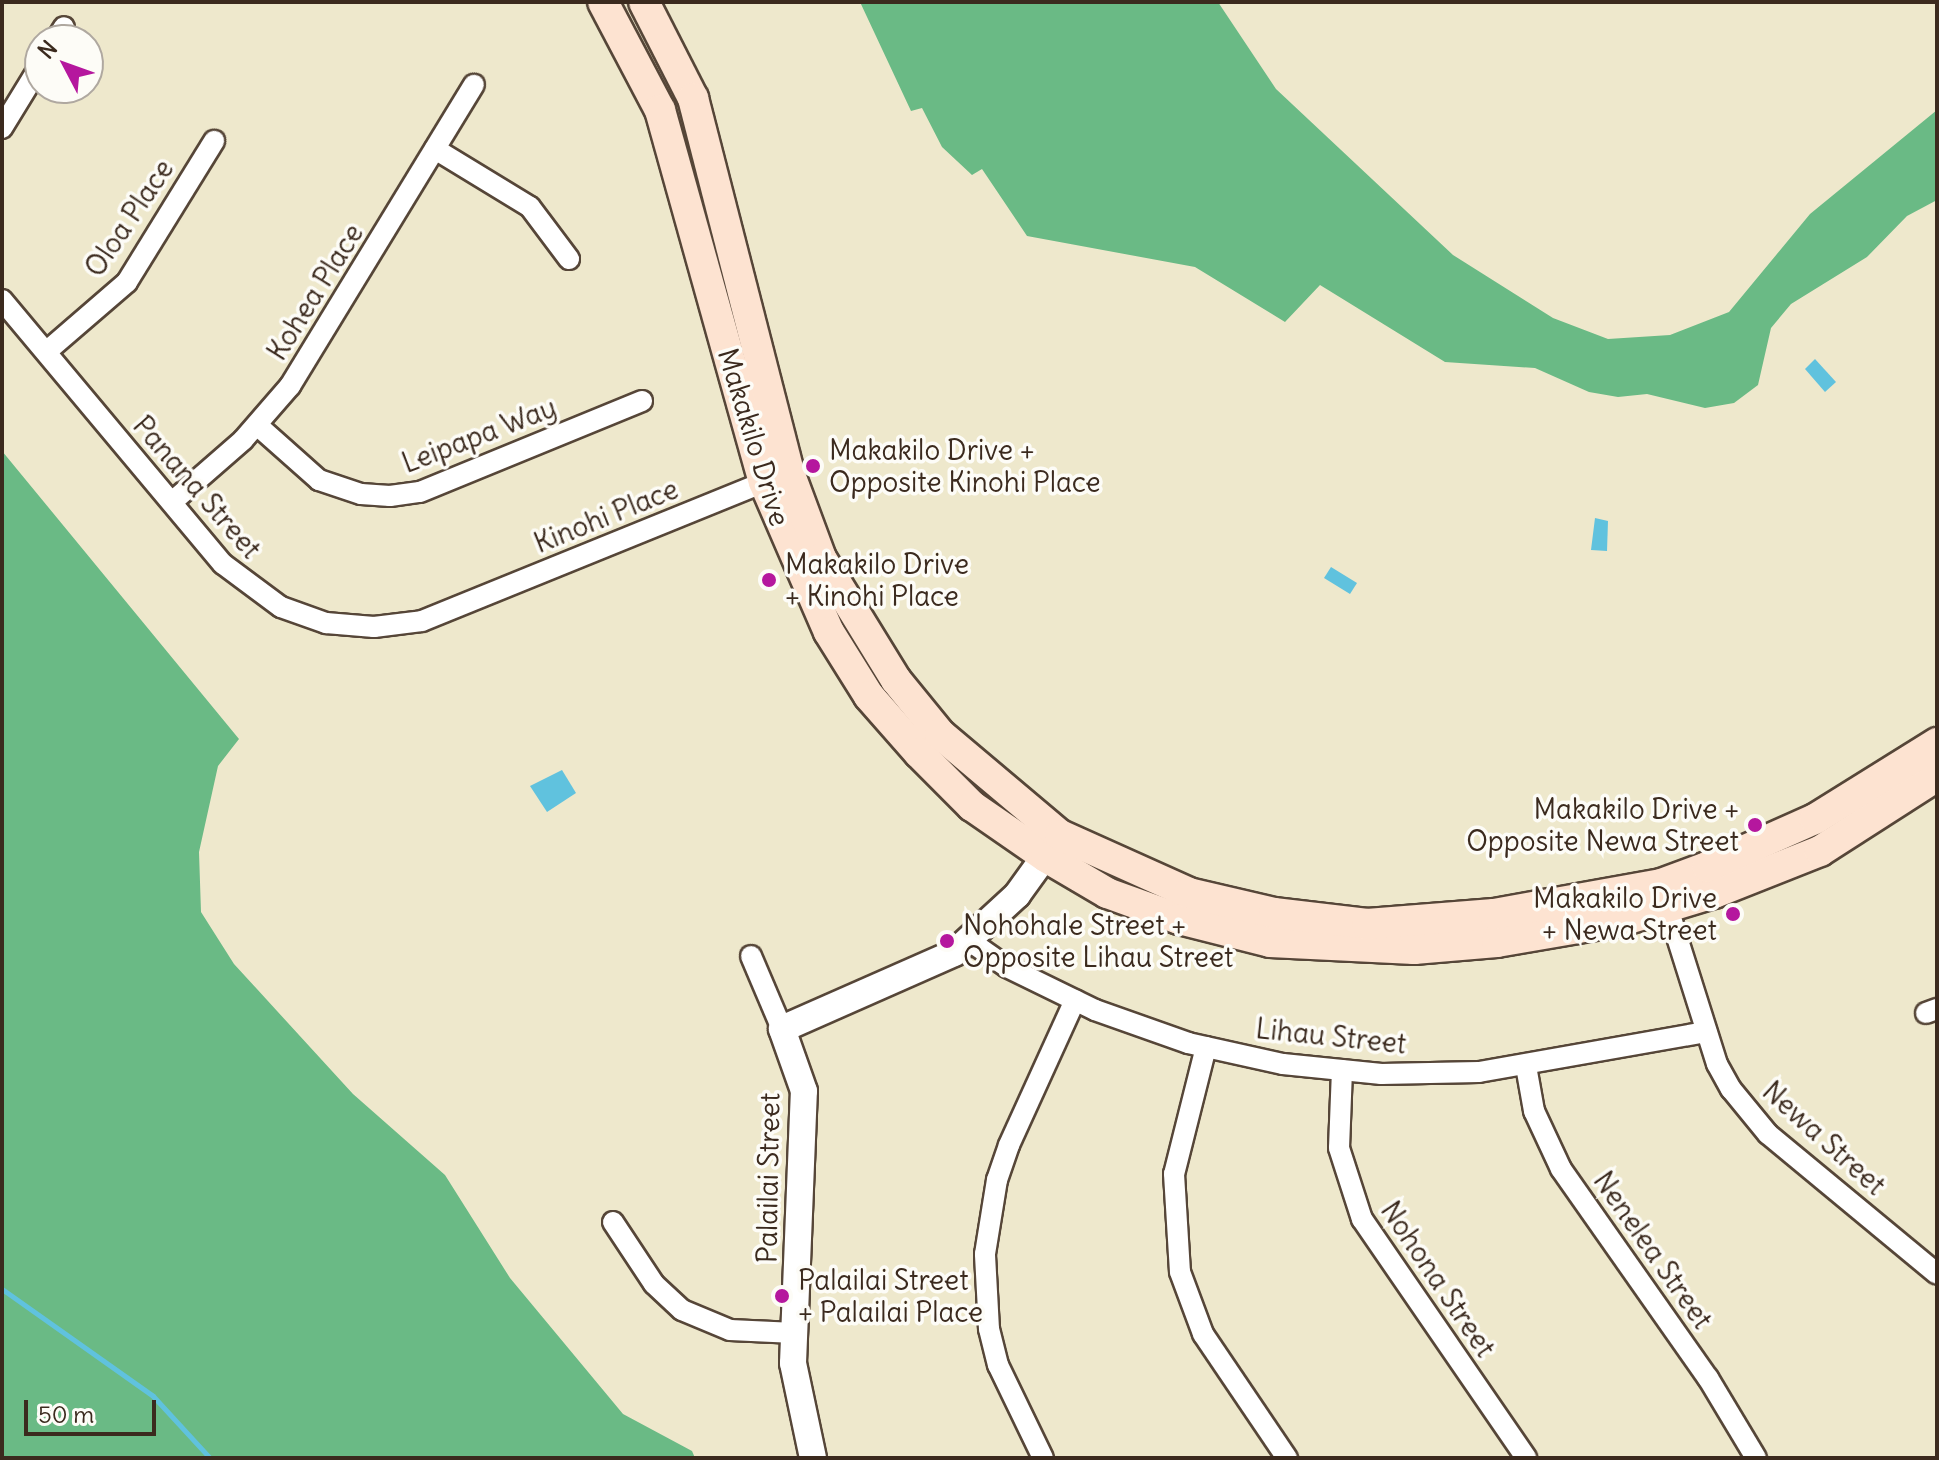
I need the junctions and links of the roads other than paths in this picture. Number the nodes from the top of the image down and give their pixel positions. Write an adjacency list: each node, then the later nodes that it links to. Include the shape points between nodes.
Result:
1 (603, 2): 13 (main road, Makakilo Drive, via 660,110)
2 (644, 2): 13 (main road, Makakilo Drive, via 693,98)
3 (474, 85): 7 (street, Kohea Place)
4 (24, 92): 5 (street)
5 (2, 128)
6 (214, 141): 10 (street, Oloa Place, via 127,282)
7 (435, 149): 8 (street, via 530,207); 12 (street, Kohea Place, via 309,357)
8 (569, 259)
9 (2, 300): 10 (street, Panana Street)
10 (46, 352): 14 (street, Panana Street)
11 (642, 401): 12 (street, Leipapa Way, via 420,492 390,496 361,494 319,480)
12 (257, 425): 14 (street, Kohea Place)
13 (776, 477): 15 (street, Kinohi Place); 18 (main road, Makakilo Drive, via 896,680 940,734)
14 (172, 502): 15 (street, Panana Street, via 241,581 303,617 374,627)
15 (445, 613)
16 (1937, 743): 19 (main road, Makakilo Drive, via 1905,767)
17 (1937, 776): 19 (main road, Makakilo Drive, via 1820,851)
18 (1053, 846): 19 (main road, Makakilo Drive, via 1189,893 1274,913 1367,924); 20 (street)
19 (1664, 896): 24 (street, Newa Street)
20 (971, 942): 22 (street, Lihau Street); 23 (street)
21 (751, 956): 23 (street, Palailai Street)
22 (1075, 1000): 25 (street, Lihau Street); 32 (street, via 1009,1145 991,1204 985,1254 986,1304 998,1365 1010,1401)
23 (782, 1029): 30 (street, Palailai Street, via 799,1068 805,1108)
24 (1707, 1032): 26 (street, Lihau Street); 29 (street, Newa Street, via 1731,1089 1768,1134)
25 (1206, 1047): 27 (street, Lihau Street); 33 (street, via 1174,1174 1180,1272 1203,1334)
26 (1526, 1066): 27 (street, Lihau Street, via 1479,1072); 35 (street, Nenelea Street, via 1534,1111 1561,1169 1708,1378)
27 (1342, 1070): 34 (street, Nohona Street, via 1339,1148 1362,1219)
28 (613, 1222): 30 (street, via 654,1284 682,1310 730,1330)
29 (1937, 1274)
30 (795, 1333): 31 (street, Palailai Street, via 797,1399)
31 (813, 1458)
32 (1043, 1458)
33 (1287, 1458)
34 (1526, 1458)
35 (1756, 1458)

